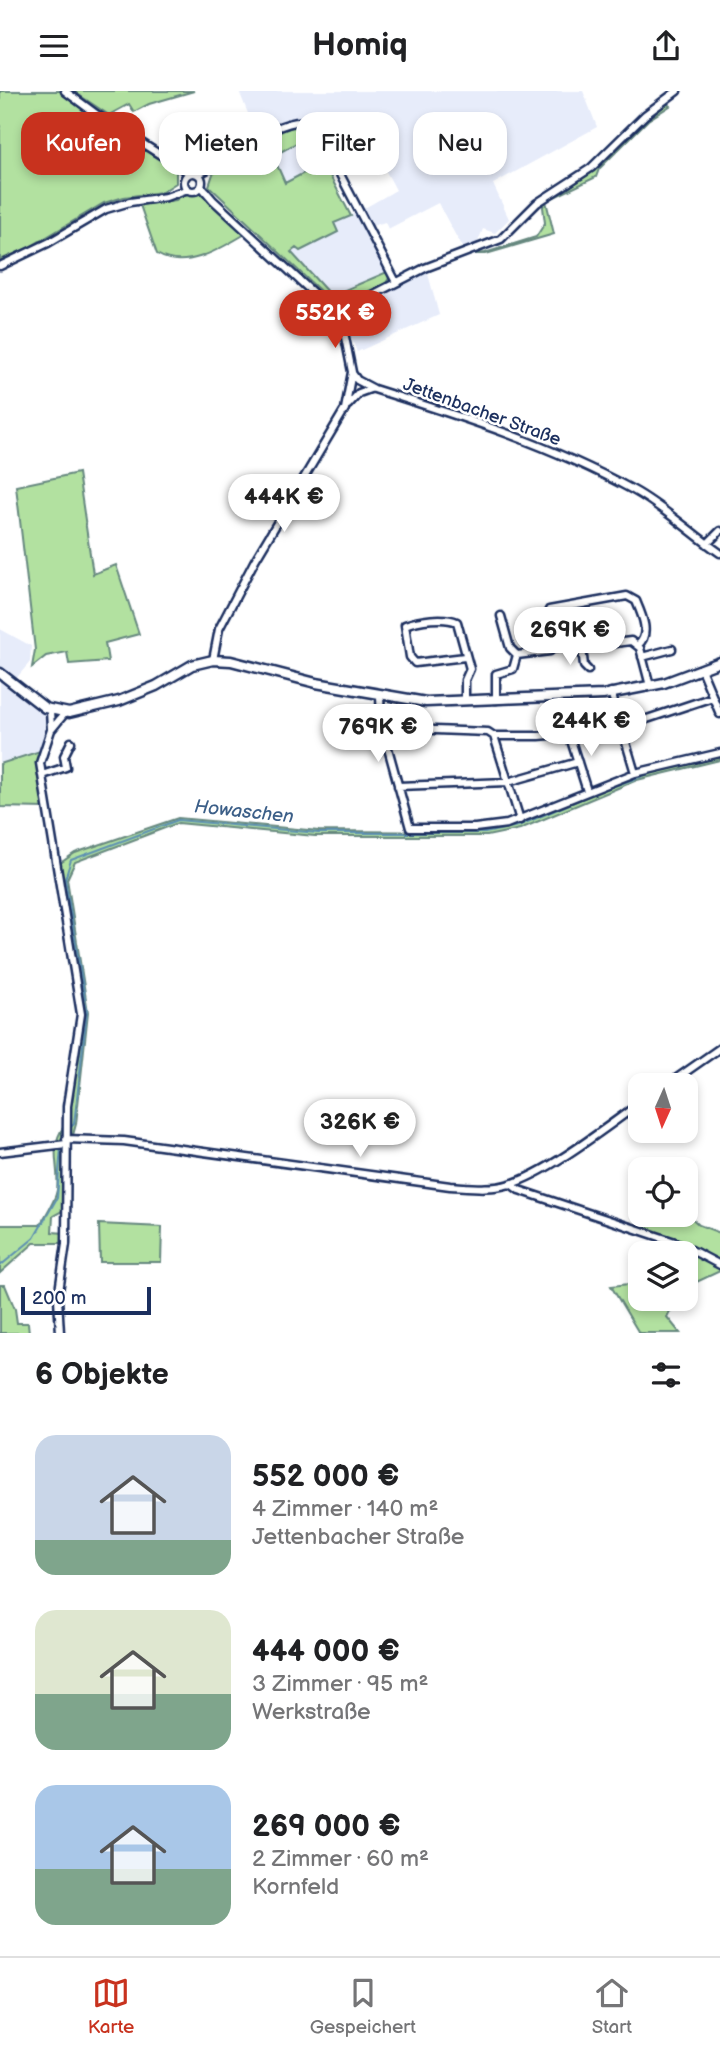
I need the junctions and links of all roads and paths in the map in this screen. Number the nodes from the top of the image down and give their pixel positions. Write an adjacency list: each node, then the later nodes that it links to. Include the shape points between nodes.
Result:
1 (65, 91): 7 (street, via 170,161)
2 (677, 91): 10 (street, via 577,179 537,203 501,239)
3 (282, 127): 10 (street, via 301,121 313,125)
4 (196, 175): 7 (street)
5 (198, 175): 8 (street)
6 (210, 175): 8 (street)
7 (186, 181): 8 (street); 9 (street, via 172,195 106,209)
8 (200, 186): 11 (street)
9 (0, 266)
10 (396, 282): 11 (street)
11 (333, 315): 12 (street, via 345,337)
12 (352, 372): 13 (street); 14 (street, Jettenbacher Straße)
13 (351, 386): 14 (street, Jettenbacher Straße); 15 (street)
14 (372, 389): 15 (street, via 355,396); 17 (street, Jettenbacher Straße, via 540,445 635,491)
15 (345, 409): 27 (street, via 254,560 219,629)
16 (720, 531): 17 (street)
17 (706, 544): 18 (street, Jettenbacher Straße)
18 (720, 553)
19 (501, 616): 24 (street, via 510,648)
20 (638, 645): 21 (street, via 646,633 634,599 627,596 551,609 545,617); 22 (street, via 631,641); 26 (street)
21 (553, 647): 22 (street); 24 (street)
22 (582, 647): 30 (street)
23 (672, 649): 26 (street)
24 (517, 655): 37 (street, via 513,669 496,674)
25 (465, 657): 25 (street, via 454,620 405,625 415,663); 36 (street, via 470,671)
26 (642, 657): 32 (street)
27 (213, 660): 34 (main road); 39 (main road, via 192,665 119,701)
28 (720, 662): 29 (main road)
29 (701, 669): 32 (main road); 35 (street)
30 (588, 670)
31 (0, 673): 38 (main road)
32 (650, 686): 33 (main road)
33 (611, 692): 37 (main road); 41 (street)
34 (380, 695): 36 (main road, via 419,701); 42 (street)
35 (713, 697): 40 (street); 41 (street)
36 (465, 700): 37 (main road)
37 (496, 700)
38 (50, 710): 39 (main road); 43 (street)
39 (65, 713): 43 (street)
40 (720, 714)
41 (620, 728): 44 (street); 49 (street)
42 (382, 729): 45 (street, via 488,732); 52 (street)
43 (51, 730): 50 (street, via 41,757)
44 (569, 734): 45 (street); 48 (street)
45 (494, 736): 51 (street)
46 (71, 742): 50 (street, via 64,756 66,767)
47 (720, 753): 49 (street)
48 (578, 762): 51 (street); 53 (street)
49 (635, 773): 53 (street)
50 (42, 775): 58 (street, via 80,1005)
51 (508, 782): 52 (street); 54 (street)
52 (398, 786): 54 (street, via 410,828 487,828)
53 (587, 792): 54 (street)
54 (520, 820)
55 (720, 1048): 56 (street)
56 (684, 1073)
57 (628, 1111): 60 (street, via 553,1162)
58 (64, 1141): 59 (street); 60 (street, via 108,1139 450,1186); 62 (street, via 66,1252 58,1308)
59 (0, 1152)
60 (511, 1184): 61 (street, via 678,1243)
61 (720, 1265)
62 (60, 1333)

